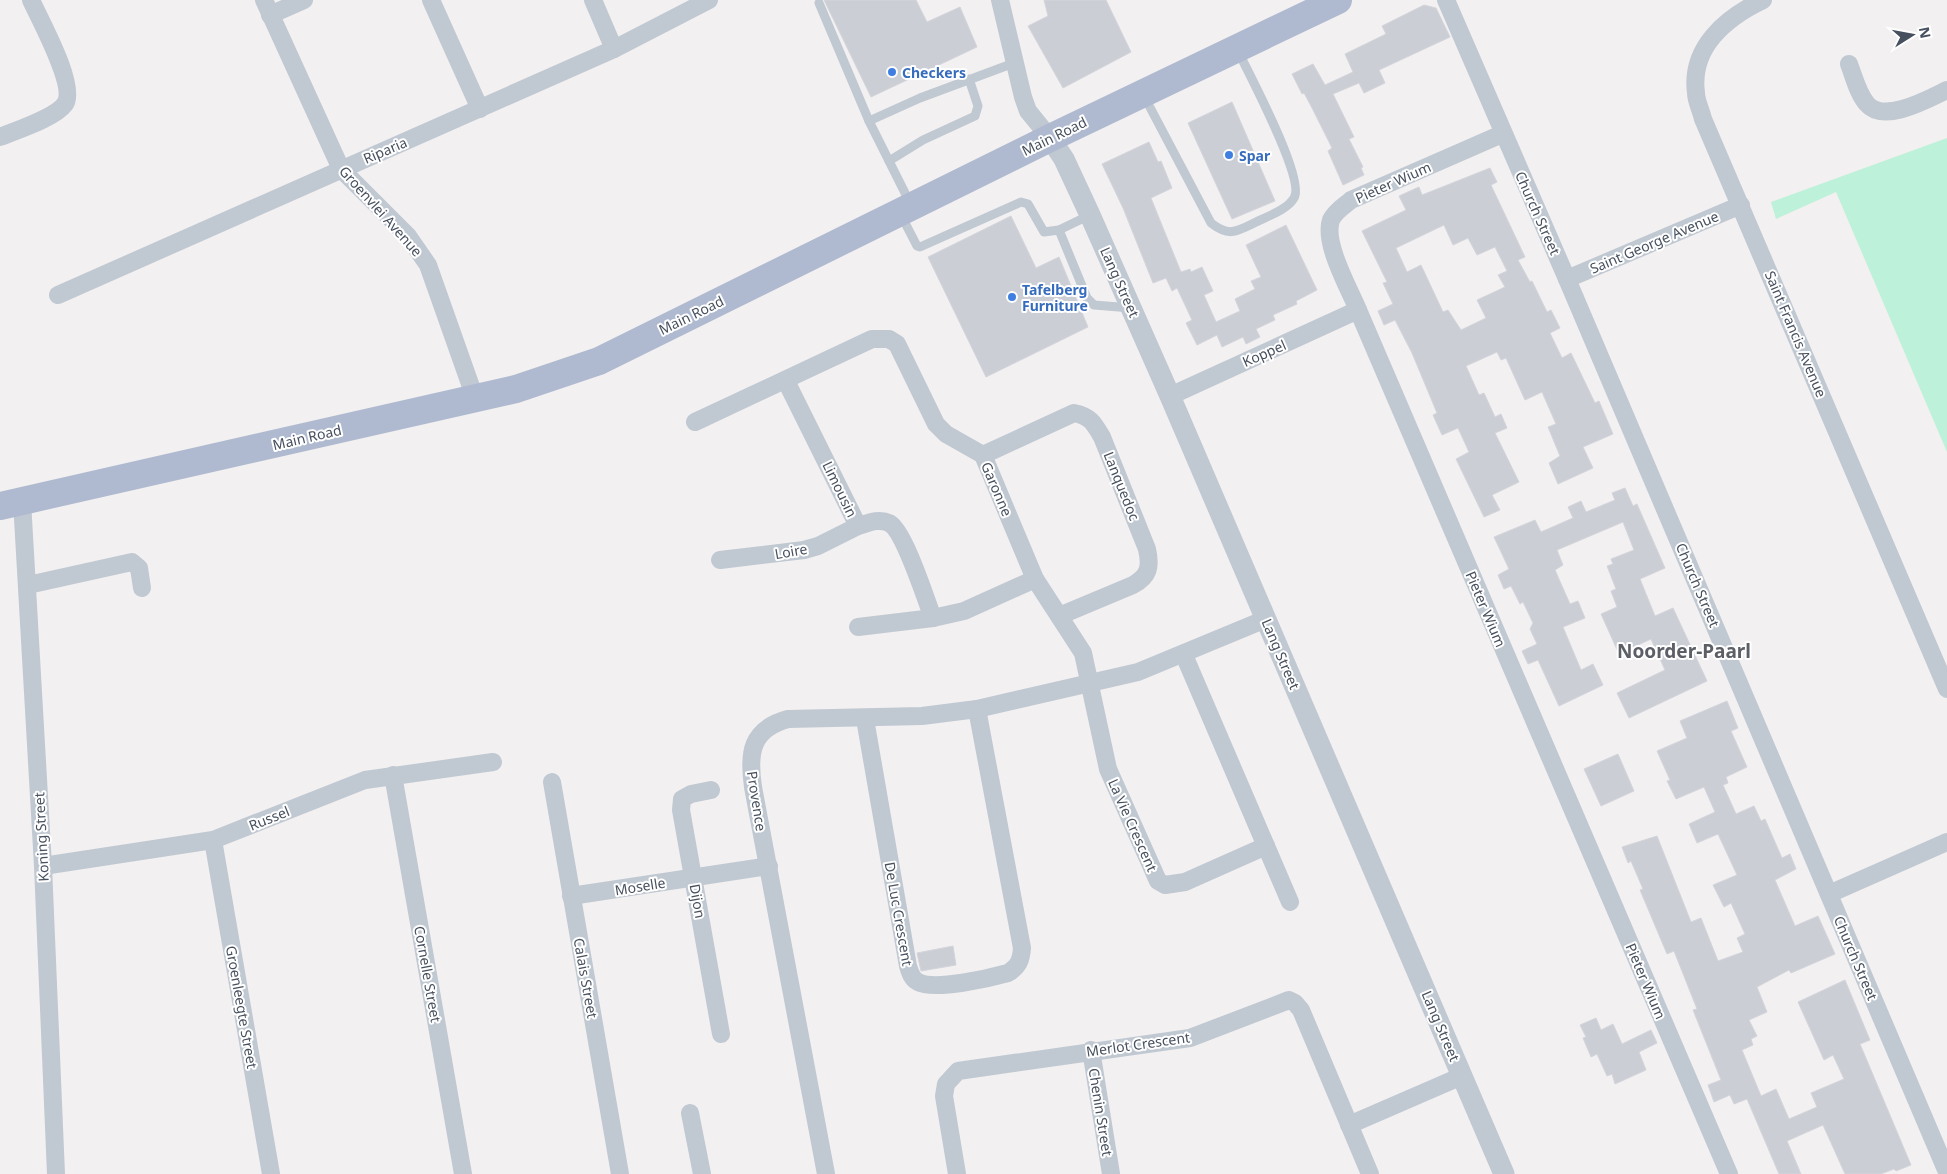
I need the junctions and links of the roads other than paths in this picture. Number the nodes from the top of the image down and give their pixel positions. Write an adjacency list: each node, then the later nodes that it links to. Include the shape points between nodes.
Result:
1 (31, 0): 22 (street, via 66,78 69,94 56,112)
2 (304, 0): 11 (street)
3 (431, 0): 19 (street)
4 (593, 0): 13 (street)
5 (709, 0): 13 (street, Riparia)
6 (1000, 0): 14 (street)
7 (1446, 0): 21 (street, Church Street)
8 (1762, 0): 26 (street, Saint Francis Avenue, via 1728,20 1710,37 1695,74 1696,94 1703,119)
9 (1328, 2): 12 (main road, Main Road)
10 (818, 3): 20 (lane)
11 (267, 8): 25 (street, Groenvlei Avenue)
12 (1236, 49): 18 (main road, Main Road); 18 (lane, via 1288,156 1297,188 1295,198 1284,208 1246,227 1223,232 1211,223)
13 (614, 50): 19 (street, Riparia)
14 (1014, 63): 16 (lane); 23 (street, via 1028,111)
15 (1849, 64): 17 (street, via 1867,105 1881,113 1894,112)
16 (969, 79): 20 (lane); 24 (lane, via 978,106 975,116 923,140)
17 (1947, 90)
18 (1143, 94): 23 (main road, Main Road)
19 (480, 109): 25 (street, Riparia)
20 (869, 122): 24 (lane)
21 (1502, 134): 30 (street, Church Street); 33 (street, Pieter Wium, via 1351,200 1339,210 1332,220 1333,251)
22 (0, 137)
23 (1050, 138): 27 (main road, Main Road); 28 (street, Lang Street, via 1064,159)
24 (889, 161): 27 (lane)
25 (341, 169): 31 (street, Riparia); 36 (street, Groenvlei Avenue, via 420,250)
26 (1740, 205): 30 (street, Saint George Avenue); 49 (street, Saint Francis Avenue)
27 (906, 210): 29 (lane, via 919,247 1021,202 1028,204 1044,232); 36 (main road, Main Road, via 599,361 516,389)
28 (1090, 215): 29 (lane); 32 (street, Lang Street)
29 (1059, 230): 32 (lane, via 1090,302)
30 (1568, 279): 65 (street, Church Street)
31 (58, 295)
32 (1131, 308): 35 (street, Lang Street)
33 (1358, 310): 35 (street, Koppel); 84 (street, Pieter Wium)
34 (786, 381): 37 (street, Garonne); 38 (street, Garonne, via 872,339 889,339 901,349 936,424 946,434); 40 (street, Limousin)
35 (1170, 396): 47 (street, Lang Street)
36 (475, 398): 39 (main road, Main Road)
37 (695, 422)
38 (983, 455): 42 (street, Garonne); 45 (street, Lanquedoc, via 1074,413 1085,415 1102,437 1147,549 1148,572 1132,585)
39 (11, 503): 43 (street, Koning Street)
40 (858, 526): 41 (street, Loire, via 804,550); 46 (street, Limousin, via 879,521 893,526 904,542)
41 (720, 560)
42 (1036, 579): 45 (street, Garonne); 46 (street, via 972,608)
43 (28, 585): 44 (street, via 132,562 138,568); 62 (street, Koning Street)
44 (142, 588)
45 (1059, 616): 51 (street, Garonne, via 1083,653)
46 (933, 618): 48 (street)
47 (1266, 619): 50 (street); 70 (street, Lang Street)
48 (858, 627)
49 (1940, 651): 52 (street, Saint Francis Avenue)
50 (1184, 654): 51 (street, via 1138,672); 61 (street)
51 (1091, 684): 53 (street, Provence); 61 (street, La Vie Crescent, via 1108,768 1158,881 1165,885 1180,883)
52 (1947, 689)
53 (977, 709): 54 (street, Provence); 54 (street, De Luc Crescent, via 1022,948 1021,959 1017,968 1008,973 937,985 918,982 908,966)
54 (865, 719): 63 (street, Provence, via 788,719 775,722 759,736 751,756 751,771)
55 (492, 762): 56 (street, Russel)
56 (393, 774): 59 (street, Russel, via 342,788); 76 (street, Cornelle Street)
57 (552, 782): 66 (street, Calais Street)
58 (712, 790): 64 (street, Dijon, via 686,796 681,803)
59 (213, 840): 62 (street, Russel); 75 (street, Groenleegte Street)
60 (1947, 842): 65 (street)
61 (1266, 846): 67 (street)
62 (43, 866): 74 (street, Koning Street)
63 (769, 866): 64 (street, Moselle); 79 (street, Provence)
64 (694, 877): 66 (street, Moselle); 68 (street, Dijon)
65 (1829, 894): 73 (street, Church Street)
66 (571, 896): 77 (street, Calais Street)
67 (1290, 902)
68 (721, 1034)
69 (1091, 1050): 72 (street, Merlot Crescent, via 1190,1038 1289,1000 1301,1010); 80 (street, Merlot Crescent, via 968,1068 952,1076 946,1084 944,1096); 81 (street, Chenin Street)
70 (1462, 1076): 72 (street); 83 (street, Lang Street)
71 (690, 1113): 78 (street)
72 (1348, 1125): 82 (street, Merlot Crescent)
73 (1947, 1172)
74 (56, 1174)
75 (270, 1174)
76 (463, 1174)
77 (620, 1174)
78 (702, 1174)
79 (826, 1174)
80 (957, 1174)
81 (1111, 1174)
82 (1370, 1174)
83 (1504, 1174)
84 (1729, 1174)

